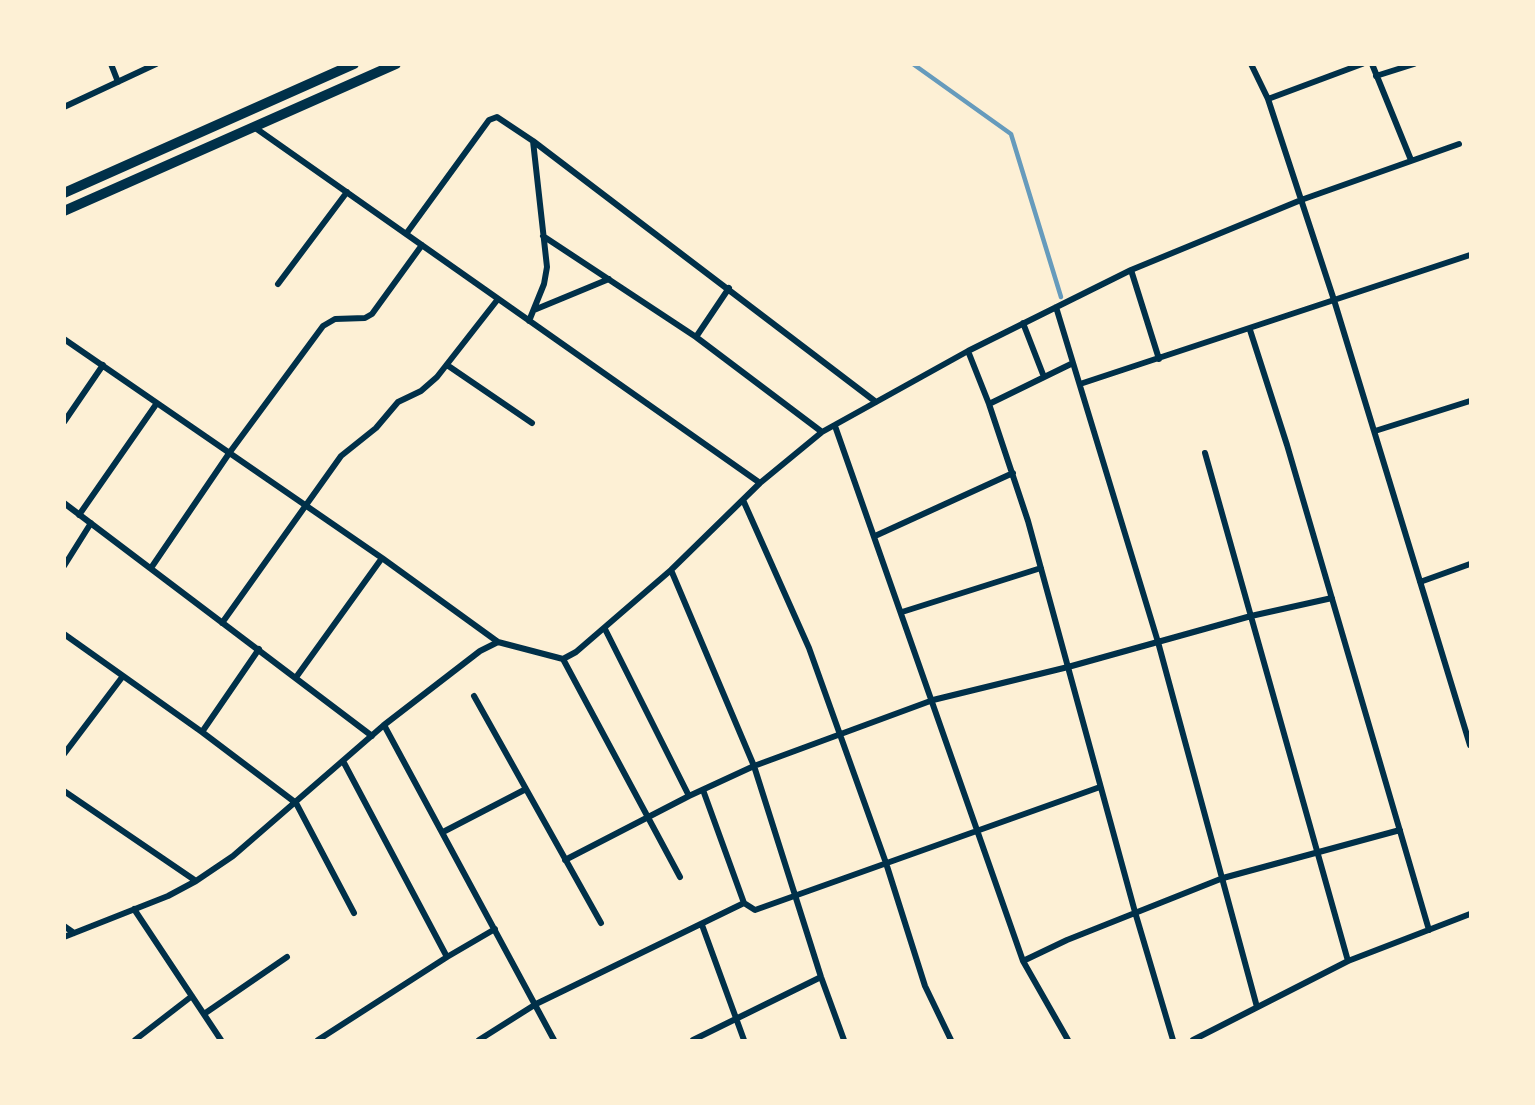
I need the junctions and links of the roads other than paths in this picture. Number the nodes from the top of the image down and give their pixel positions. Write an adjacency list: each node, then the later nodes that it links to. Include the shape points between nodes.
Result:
1 (111, 64): 10 (street)
2 (156, 64): 10 (street)
3 (354, 64): 17 (street)
4 (396, 64): 13 (street)
5 (1251, 64): 11 (street)
6 (1362, 64): 11 (street)
7 (1371, 64): 9 (street)
8 (1414, 64): 9 (street)
9 (1376, 76): 16 (street)
10 (118, 82): 12 (street)
11 (1268, 99): 21 (street)
12 (64, 107)
13 (254, 126): 18 (street); 19 (street)
14 (533, 141): 23 (street, via 497,117 489,120); 24 (street); 30 (street)
15 (1460, 144): 16 (street)
16 (1411, 160): 21 (street)
17 (101, 176): 18 (street); 20 (street)
18 (108, 191): 22 (street)
19 (347, 192): 23 (street); 29 (street)
20 (64, 193)
21 (1300, 200): 27 (street); 32 (street)
22 (64, 211)
23 (406, 234): 25 (street)
24 (543, 236): 28 (street); 34 (street, via 547,267)
25 (423, 246): 31 (street); 56 (street, via 372,314 365,318 335,319 322,326)
26 (1470, 255): 32 (street)
27 (1131, 270): 33 (street); 41 (street)
28 (609, 279): 34 (street); 38 (street)
29 (279, 284)
30 (729, 288): 38 (street); 49 (street)
31 (498, 299): 35 (street); 43 (street)
32 (1334, 300): 37 (street); 54 (street)
33 (1056, 307): 36 (street); 42 (street)
34 (534, 310): 35 (street)
35 (529, 321): 59 (street)
36 (1023, 323): 40 (street); 45 (street)
37 (1250, 330): 41 (street); 73 (street)
38 (696, 337): 55 (street)
39 (64, 339): 44 (street)
40 (968, 351): 49 (street); 50 (street)
41 (1159, 359): 46 (street)
42 (1073, 363): 45 (street); 46 (street)
43 (447, 364): 52 (street); 62 (street, via 428,386 398,402 369,435 346,451)
44 (103, 365): 48 (street); 51 (street)
45 (1044, 377): 50 (street)
46 (1080, 384): 80 (street)
47 (1470, 401): 54 (street)
48 (157, 402): 56 (street); 63 (street)
49 (876, 402): 53 (street)
50 (989, 404): 58 (street)
51 (64, 422)
52 (532, 423)
53 (835, 426): 55 (street); 65 (street)
54 (1375, 431): 72 (street)
55 (822, 432): 59 (street)
56 (230, 452): 62 (street); 69 (street)
57 (1205, 453): 75 (street)
58 (1013, 473): 65 (street); 70 (street)
59 (760, 483): 60 (street)
60 (743, 500): 71 (street); 90 (street, via 809,648)
61 (64, 503): 63 (street)
62 (306, 505): 66 (street); 76 (street)
63 (79, 514): 64 (street)
64 (91, 524): 68 (street); 69 (street)
65 (875, 536): 74 (street)
66 (382, 558): 79 (street); 85 (street)
67 (1470, 564): 72 (street)
68 (64, 566)
69 (151, 568): 76 (street)
70 (1041, 568): 74 (street); 83 (street)
71 (671, 570): 77 (street); 95 (street)
72 (1420, 582): 92 (street)
73 (1332, 598): 75 (street); 103 (street)
74 (902, 612): 87 (street)
75 (1251, 616): 80 (street); 106 (street)
76 (222, 622): 81 (street)
77 (605, 629): 82 (street); 100 (street)
78 (64, 634): 84 (street)
79 (498, 642): 82 (street); 88 (street, via 480,651)
80 (1158, 642): 83 (street); 110 (street)
81 (259, 649): 85 (street); 89 (street)
82 (563, 659): 102 (street)
83 (1068, 667): 87 (street); 96 (street)
84 (123, 676): 89 (street); 93 (street)
85 (297, 676): 91 (street)
86 (474, 696): 97 (street)
87 (933, 700): 90 (street); 105 (street)
88 (384, 725): 91 (street); 104 (street)
89 (202, 732): 101 (street)
90 (840, 735): 95 (street); 108 (street)
91 (372, 736): 94 (street)
92 (1470, 745)
93 (64, 754)
94 (343, 761): 101 (street); 126 (street)
95 (754, 766): 98 (street); 112 (street)
96 (1100, 787): 105 (street); 115 (street)
97 (526, 789): 104 (street); 107 (street)
98 (703, 789): 100 (street); 113 (street)
99 (64, 791): 111 (street)
100 (689, 796): 102 (street)
101 (296, 803): 111 (street); 116 (street)
102 (648, 818): 107 (street); 109 (street)
103 (1400, 830): 106 (street); 122 (street)
104 (443, 832): 121 (street)
105 (976, 832): 108 (street); 127 (street)
106 (1317, 852): 110 (street); 128 (street)
107 (565, 861): 118 (street)
108 (886, 863): 112 (street); 143 (street, via 925,986)
109 (680, 877)
110 (1223, 878): 115 (street); 132 (street)
111 (196, 881): 114 (street)
112 (794, 894): 113 (street, via 755,910); 129 (street)
113 (744, 903): 120 (street)
114 (134, 909): 123 (street); 130 (street)
115 (1135, 912): 127 (street); 145 (street)
116 (354, 913)
117 (1470, 914): 122 (street)
118 (601, 923)
119 (64, 926): 123 (street)
120 (702, 926): 131 (street); 134 (street)
121 (495, 929): 126 (street); 131 (street)
122 (1429, 930): 128 (street)
123 (74, 933): 124 (street)
124 (64, 936)
125 (287, 957): 133 (street)
126 (447, 957): 137 (street)
127 (1023, 961): 144 (street)
128 (1348, 961): 132 (street)
129 (821, 977): 134 (street); 142 (street)
130 (192, 996): 133 (street); 135 (street)
131 (536, 1004): 138 (street); 139 (street)
132 (1257, 1007): 146 (street)
133 (204, 1014): 136 (street)
134 (737, 1016): 140 (street); 141 (street)
135 (135, 1041)
136 (222, 1041)
137 (318, 1041)
138 (479, 1041)
139 (554, 1041)
140 (693, 1041)
141 (744, 1041)
142 (844, 1041)
143 (951, 1041)
144 (1068, 1041)
145 (1173, 1041)
146 (1193, 1041)

